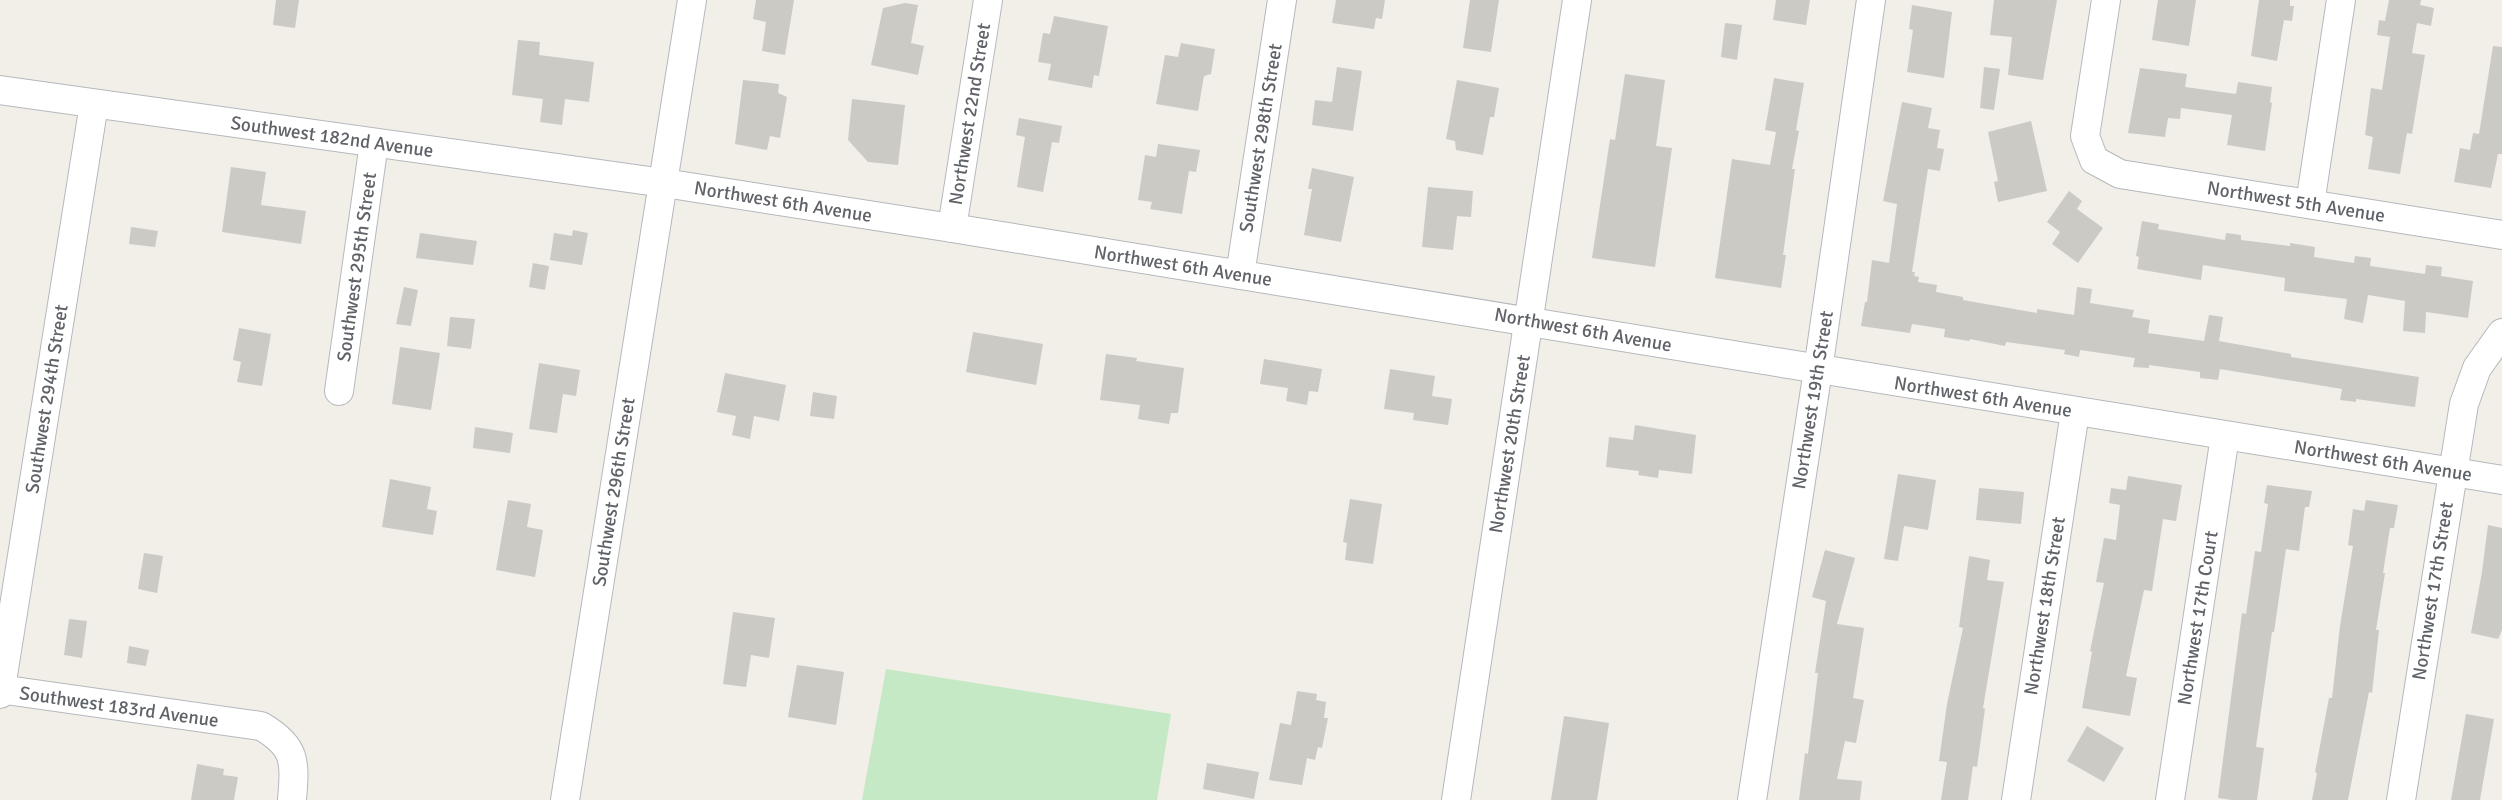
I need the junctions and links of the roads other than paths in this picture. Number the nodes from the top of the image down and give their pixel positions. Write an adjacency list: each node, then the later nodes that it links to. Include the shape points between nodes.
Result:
1 (692, 0): 11 (street, Southwest 296th Street)
2 (988, 0): 13 (street, Northwest 22nd Street)
3 (1282, 0): 15 (street, Southwest 298th Street)
4 (1577, 0): 16 (street, Northwest 20th Street)
5 (1871, 0): 18 (street, Northwest 19th Street)
6 (2106, 0): 12 (street, Northwest 5th Avenue, via 2085,136 2094,160 2120,174)
7 (2341, 0): 12 (street)
8 (0, 90): 9 (street, Southwest 182nd Avenue)
9 (94, 104): 10 (street, Southwest 182nd Avenue); 24 (street, Southwest 294th Street)
10 (374, 143): 11 (street, Southwest 182nd Avenue); 19 (street, Southwest 295th Street)
11 (664, 184): 13 (street, Northwest 6th Avenue); 26 (street, Southwest 296th Street)
12 (2310, 204): 14 (street, Northwest 5th Avenue)
13 (952, 228): 15 (street, Northwest 6th Avenue)
14 (2502, 235)
15 (1240, 275): 16 (street, Northwest 6th Avenue)
16 (1528, 321): 18 (street, Northwest 6th Avenue); 27 (street, Northwest 20th Street)
17 (2502, 333): 22 (street, Northwest 17th Street, via 2476,368 2464,404)
18 (1818, 370): 20 (street, Northwest 6th Avenue); 28 (street, Northwest 19th Street)
19 (339, 391)
20 (2075, 412): 21 (street, Northwest 6th Avenue); 29 (street, Northwest 18th Street)
21 (2225, 436): 22 (street, Northwest 6th Avenue); 30 (street, Northwest 17th Court)
22 (2452, 472): 23 (street, Northwest 6th Avenue); 31 (street, Northwest 17th Street)
23 (2502, 480)
24 (0, 691): 25 (street, Southwest 183rd Avenue, via 261,726 280,737 288,748 294,771)
25 (292, 800)
26 (565, 800)
27 (1456, 800)
28 (1752, 800)
29 (2016, 800)
30 (2170, 800)
31 (2401, 800)

